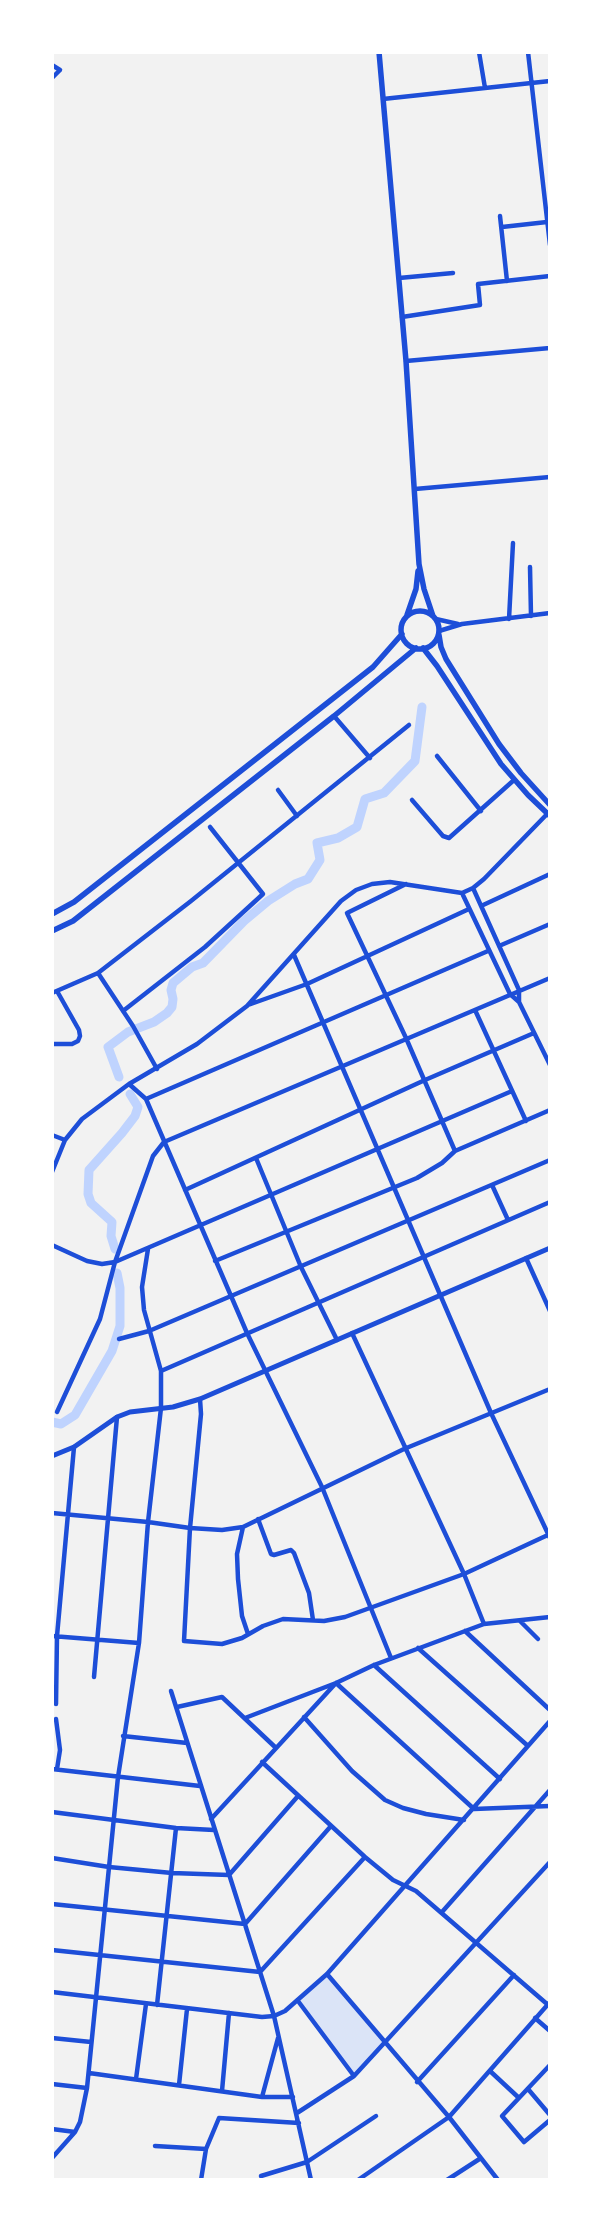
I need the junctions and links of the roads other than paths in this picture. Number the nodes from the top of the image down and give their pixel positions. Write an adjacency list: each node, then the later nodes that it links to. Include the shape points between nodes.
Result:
1 (380, 52): 9 (main road)
2 (479, 52): 8 (street)
3 (528, 52): 7 (street)
4 (52, 65): 5 (street, via 60,70)
5 (52, 78)
6 (550, 81): 7 (street)
7 (532, 83): 8 (street); 11 (street)
8 (485, 88): 9 (street)
9 (383, 99): 16 (main road)
10 (500, 216): 12 (street)
11 (547, 222): 12 (street); 13 (street)
12 (502, 227): 17 (street)
13 (550, 245)
14 (453, 272): 16 (street)
15 (550, 276): 17 (street)
16 (399, 278): 18 (main road)
17 (507, 281): 18 (street, via 478,284 480,305)
18 (402, 316): 20 (main road)
19 (550, 348): 20 (street)
20 (406, 361): 22 (main road)
21 (550, 477): 22 (street)
22 (415, 489): 24 (main road)
23 (513, 542): 30 (street)
24 (419, 564): 28 (main road, via 416,589); 29 (main road)
25 (530, 566): 27 (street)
26 (550, 613): 27 (street)
27 (531, 616): 30 (street)
28 (406, 617): 29 (main road, via 419,610); 33 (main road)
29 (435, 618): 31 (street); 32 (main road)
30 (509, 619): 31 (street)
31 (462, 624): 32 (street)
32 (439, 633): 34 (main road, via 433,644); 42 (main road, via 446,660 499,744)
33 (402, 634): 34 (main road, via 407,643); 54 (main road, via 373,667 74,902)
34 (420, 648): 35 (main road); 39 (main road, via 437,666)
35 (334, 716): 38 (street); 56 (main road, via 73,921)
36 (409, 725): 38 (street)
37 (437, 756): 43 (street)
38 (370, 758): 45 (street)
39 (514, 780): 43 (street); 44 (main road)
40 (278, 790): 45 (street)
41 (412, 800): 43 (street, via 446,838 453,837)
42 (550, 805)
43 (481, 810)
44 (549, 814): 50 (street)
45 (296, 816): 47 (street)
46 (210, 828): 47 (street)
47 (238, 864): 61 (street); 71 (street, via 263,894 198,953)
48 (550, 874): 52 (street)
49 (407, 884): 51 (street); 59 (street, via 372,884 356,890 341,901); 60 (street, via 347,912)
50 (473, 888): 51 (street); 52 (street)
51 (462, 893): 53 (street)
52 (481, 906): 57 (street)
53 (469, 909): 58 (street); 60 (street)
54 (52, 914)
55 (550, 924): 57 (street)
56 (52, 931)
57 (499, 946): 64 (street)
58 (488, 951): 66 (street); 67 (street)
59 (294, 955): 63 (street); 69 (street)
60 (368, 956): 63 (street); 67 (street)
61 (98, 973): 65 (street); 71 (street)
62 (550, 978): 64 (street)
63 (307, 984): 69 (street); 72 (street)
64 (519, 990): 66 (street); 68 (street)
65 (55, 992): 75 (street, via 80,1036 72,1044)
66 (510, 994): 68 (street); 70 (street)
67 (386, 995): 72 (street); 74 (street)
68 (519, 1002): 73 (street)
69 (247, 1006): 79 (street)
70 (475, 1010): 74 (street); 76 (street)
71 (123, 1011): 79 (street)
72 (322, 1022): 78 (street); 83 (street)
73 (534, 1033): 76 (street); 77 (street)
74 (406, 1038): 78 (street); 80 (street)
75 (52, 1044)
76 (494, 1051): 80 (street); 82 (street)
77 (550, 1065)
78 (342, 1066): 84 (street); 90 (street)
79 (157, 1069): 81 (street)
80 (425, 1080): 84 (street); 86 (street)
81 (129, 1084): 83 (street); 89 (street, via 94,1109)
82 (512, 1091): 86 (street); 87 (street)
83 (146, 1099): 90 (street)
84 (361, 1110): 91 (street); 93 (street)
85 (550, 1110): 87 (street)
86 (442, 1121): 91 (street); 92 (street)
87 (526, 1121): 92 (street)
88 (52, 1135): 89 (street)
89 (64, 1140): 95 (street)
90 (164, 1142): 98 (street); 111 (street, via 152,1156)
91 (378, 1149): 97 (street); 99 (street)
92 (455, 1151): 97 (street, via 431,1171)
93 (256, 1158): 98 (street); 99 (street)
94 (550, 1160): 96 (street)
95 (52, 1172)
96 (492, 1185): 101 (street); 102 (street)
97 (394, 1186): 102 (street); 104 (street)
98 (185, 1190): 103 (street)
99 (271, 1194): 103 (street); 104 (street)
100 (550, 1202): 101 (street)
101 (508, 1220): 108 (street)
102 (409, 1221): 108 (street); 112 (street)
103 (200, 1225): 107 (street); 110 (street)
104 (287, 1232): 110 (street); 112 (street)
105 (52, 1245): 111 (street, via 87,1261)
106 (550, 1248): 109 (street)
107 (148, 1249): 111 (street); 117 (street, via 142,1287)
108 (424, 1256): 113 (street); 115 (street)
109 (526, 1258): 113 (street); 116 (street)
110 (215, 1260): 114 (street)
111 (116, 1262): 127 (street, via 100,1319)
112 (301, 1268): 114 (street); 115 (street)
113 (440, 1296): 119 (street); 128 (street)
114 (232, 1297): 117 (street); 118 (street)
115 (318, 1302): 118 (street); 121 (street)
116 (550, 1311)
117 (149, 1331): 120 (street); 123 (street)
118 (247, 1333): 122 (street); 123 (street)
119 (352, 1333): 121 (street); 131 (street)
120 (119, 1339)
121 (336, 1340): 122 (street)
122 (265, 1370): 125 (street); 133 (street)
123 (161, 1371): 126 (street)
124 (550, 1388): 128 (street)
125 (200, 1399): 126 (street); 140 (street)
126 (161, 1408): 129 (street); 138 (street)
127 (57, 1412)
128 (492, 1413): 131 (street); 141 (street)
129 (117, 1417): 130 (street); 136 (street)
130 (74, 1447): 132 (street); 135 (street)
131 (404, 1449): 133 (street); 142 (street)
132 (52, 1456)
133 (322, 1487): 137 (street); 143 (street)
134 (52, 1513): 135 (street)
135 (68, 1514): 136 (street); 150 (street)
136 (109, 1518): 138 (street); 152 (street)
137 (258, 1519): 139 (street); 145 (street, via 271,1554 291,1550 294,1553 309,1593)
138 (148, 1522): 140 (street); 153 (street)
139 (243, 1527): 140 (street, via 222,1530); 149 (street, via 237,1554 242,1616)
140 (190, 1528): 149 (street, via 184,1642 222,1644)
141 (549, 1535): 142 (street)
142 (464, 1574): 143 (street); 147 (street)
143 (370, 1606): 145 (street, via 345,1617); 155 (street)
144 (550, 1617): 146 (street)
145 (313, 1620): 149 (street, via 283,1620)
146 (520, 1621): 147 (street); 151 (street)
147 (484, 1624): 148 (street)
148 (465, 1631): 154 (street); 162 (street)
149 (248, 1634)
150 (55, 1636): 152 (street); 160 (street)
151 (538, 1639)
152 (98, 1641): 153 (street); 157 (street)
153 (139, 1643): 167 (street)
154 (418, 1648): 155 (street); 169 (street)
155 (391, 1658): 156 (street)
156 (374, 1665): 158 (street); 174 (street)
157 (94, 1676)
158 (336, 1683): 163 (street); 164 (street); 180 (street)
159 (171, 1691): 161 (street)
160 (56, 1704)
161 (177, 1707): 164 (street, via 222,1697); 168 (street)
162 (550, 1710)
163 (304, 1716): 170 (street); 183 (street, via 352,1771 385,1800 426,1814)
164 (245, 1718): 170 (street)
165 (56, 1719): 172 (street, via 60,1750)
166 (550, 1721): 169 (street)
167 (123, 1736): 168 (street); 173 (street)
168 (187, 1743): 175 (street)
169 (528, 1746): 174 (street)
170 (275, 1747): 171 (street)
171 (262, 1762): 177 (street); 182 (street)
172 (55, 1769): 173 (street)
173 (118, 1778): 175 (street); 184 (street)
174 (500, 1779): 180 (street)
175 (200, 1786): 182 (street)
176 (550, 1790): 178 (street)
177 (298, 1796): 185 (street); 193 (street)
178 (536, 1806): 179 (street); 180 (street); 197 (street)
179 (550, 1806)
180 (474, 1809): 183 (street)
181 (52, 1812): 184 (street)
182 (211, 1819): 187 (street)
183 (464, 1820): 194 (street)
184 (114, 1821): 186 (street); 191 (street)
185 (331, 1826): 188 (street); 199 (street)
186 (176, 1828): 187 (street); 192 (street)
187 (214, 1830): 193 (street)
188 (365, 1857): 194 (street); 204 (street)
189 (52, 1858): 191 (street)
190 (550, 1862): 200 (street)
191 (109, 1867): 192 (street); 196 (street)
192 (172, 1873): 193 (street); 198 (street)
193 (229, 1875): 199 (street)
194 (405, 1886): 197 (street); 205 (street)
195 (52, 1904): 196 (street)
196 (105, 1911): 198 (street); 202 (street)
197 (442, 1912): 200 (street)
198 (167, 1916): 199 (street); 203 (street)
199 (245, 1924): 204 (street)
200 (477, 1942): 206 (street); 221 (street)
201 (52, 1950): 202 (street)
202 (100, 1955): 203 (street); 208 (street)
203 (161, 1962): 204 (street); 212 (street)
204 (260, 1972): 215 (street)
205 (327, 1974): 209 (street); 221 (street)
206 (514, 1975): 210 (street); 227 (street)
207 (52, 1992): 208 (street)
208 (95, 1998): 211 (street); 220 (street)
209 (298, 2001): 215 (street); 225 (street)
210 (548, 2003): 216 (street)
211 (146, 2004): 212 (street); 226 (street)
212 (157, 2005): 213 (street)
213 (187, 2009): 214 (street); 229 (street)
214 (229, 2013): 215 (street); 232 (street)
215 (274, 2016): 218 (street)
216 (535, 2018): 217 (street); 223 (street)
217 (550, 2031)
218 (278, 2037): 233 (street); 234 (street)
219 (52, 2038): 220 (street)
220 (91, 2042): 224 (street)
221 (385, 2042): 225 (street); 227 (street)
222 (550, 2065): 231 (street)
223 (490, 2071): 235 (street); 239 (street)
224 (89, 2073): 226 (street); 230 (street)
225 (354, 2076): 236 (street)
226 (136, 2079): 229 (street)
227 (417, 2082): 239 (street)
228 (52, 2084): 230 (street)
229 (179, 2085): 232 (street)
230 (87, 2088): 243 (street)
231 (528, 2089): 235 (street); 237 (street)
232 (222, 2091): 233 (street)
233 (262, 2096): 234 (street)
234 (293, 2097): 236 (street)
235 (519, 2098): 240 (street, via 502,2116 524,2142)
236 (297, 2113): 241 (street)
237 (550, 2115)
238 (376, 2116): 248 (street)
239 (449, 2118): 247 (street); 252 (street)
240 (550, 2120)
241 (298, 2123): 245 (street, via 219,2118); 248 (street)
242 (52, 2129): 243 (street)
243 (75, 2132): 246 (street)
244 (155, 2146): 245 (street)
245 (206, 2149): 250 (street)
246 (52, 2158)
247 (481, 2158): 253 (street); 254 (street)
248 (307, 2162): 249 (street); 251 (street)
249 (261, 2176)
250 (201, 2180)
251 (311, 2180)
252 (358, 2180)
253 (447, 2180)
254 (498, 2180)

